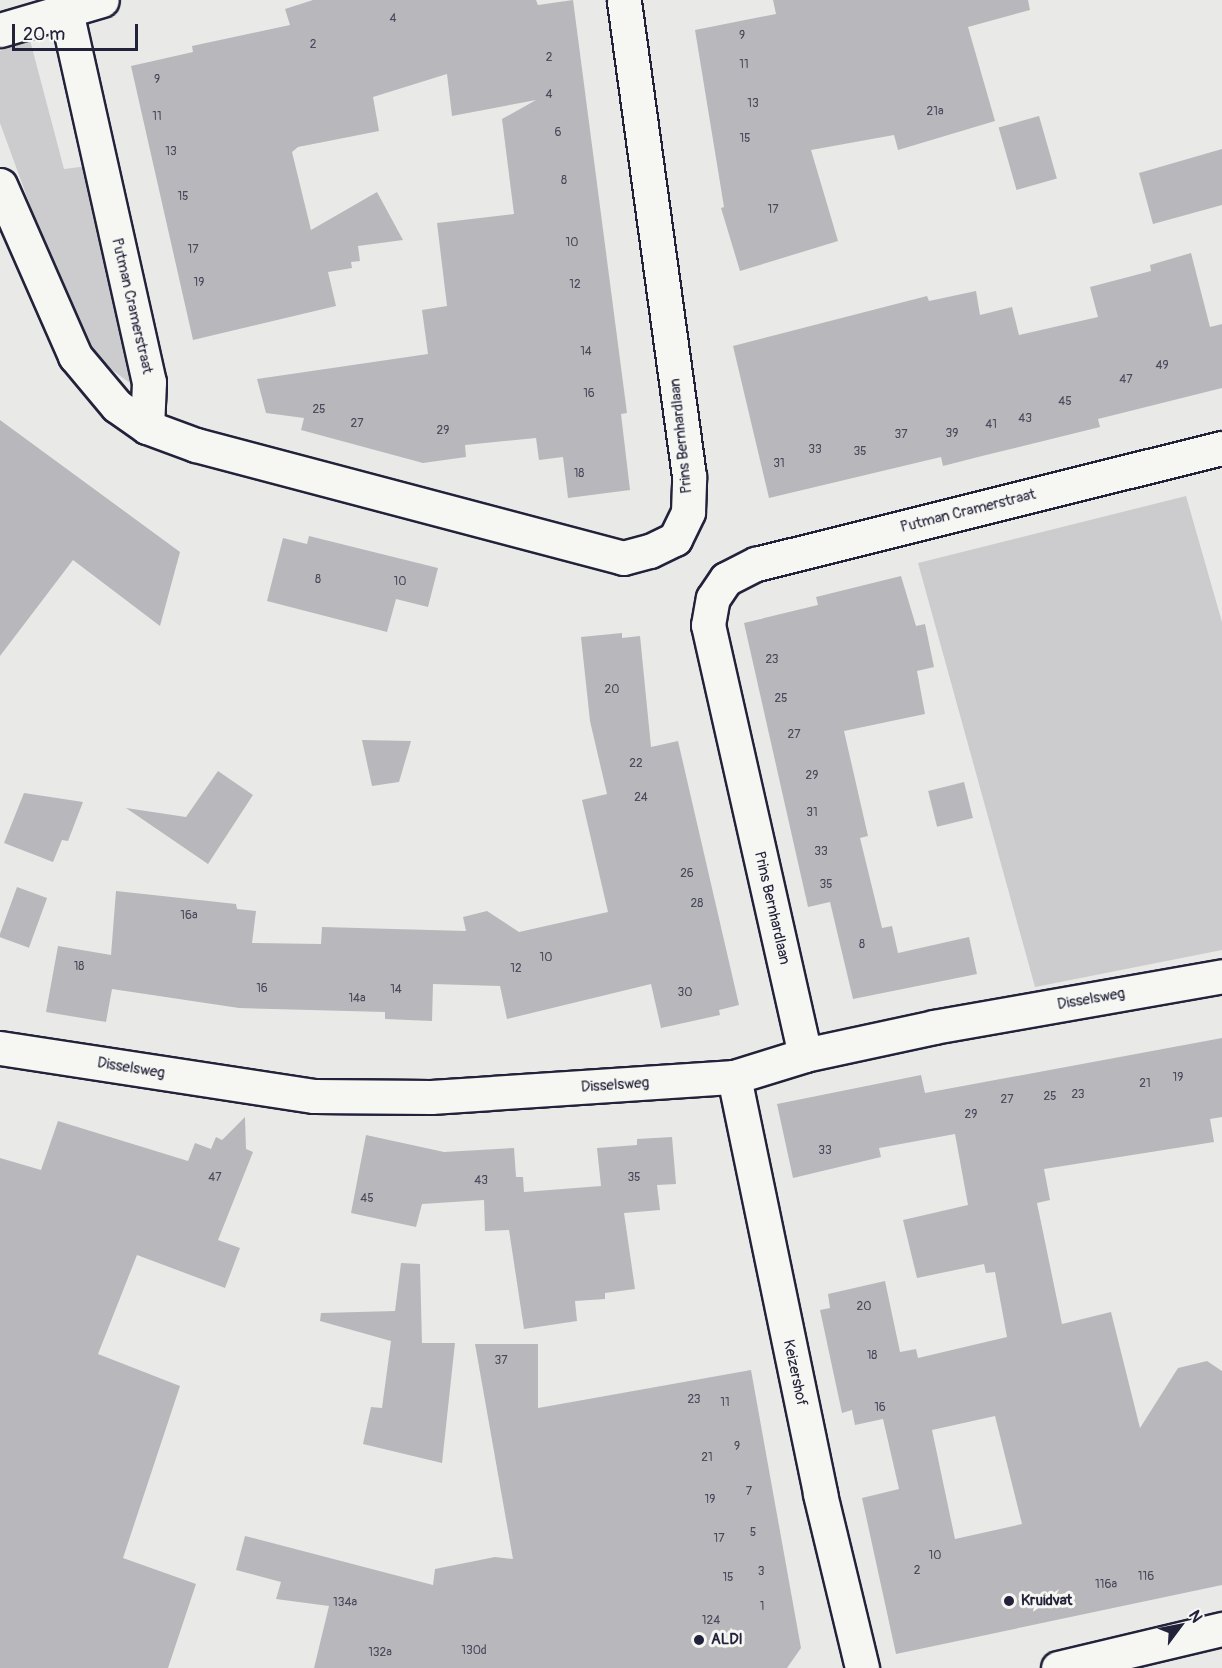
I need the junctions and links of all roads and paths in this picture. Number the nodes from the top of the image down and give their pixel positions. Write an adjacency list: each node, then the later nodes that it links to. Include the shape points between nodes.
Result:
1 (102, 0): 3 (street)
2 (624, 0): 6 (street, Prins Bernhardlaan, via 689,476 688,512 675,539 623,558 196,445)
3 (66, 11): 4 (street); 6 (street, Putman Cramerstraat, via 149,382)
4 (0, 30)
5 (0, 185): 6 (street, via 75,356 117,406)
6 (147, 427)
7 (1222, 448): 8 (street, Putman Cramerstraat, via 756,564 726,579)
8 (721, 587): 11 (street, Prins Bernhardlaan, via 713,598 708,625)
9 (1222, 976): 11 (street, Disselsweg)
10 (0, 1048): 12 (street, Disselsweg, via 314,1096 431,1097)
11 (805, 1055): 12 (street, Disselsweg)
12 (734, 1077): 14 (street, Keizershof, via 820,1494)
13 (1222, 1629): 15 (street)
14 (862, 1668)
15 (1058, 1668)

